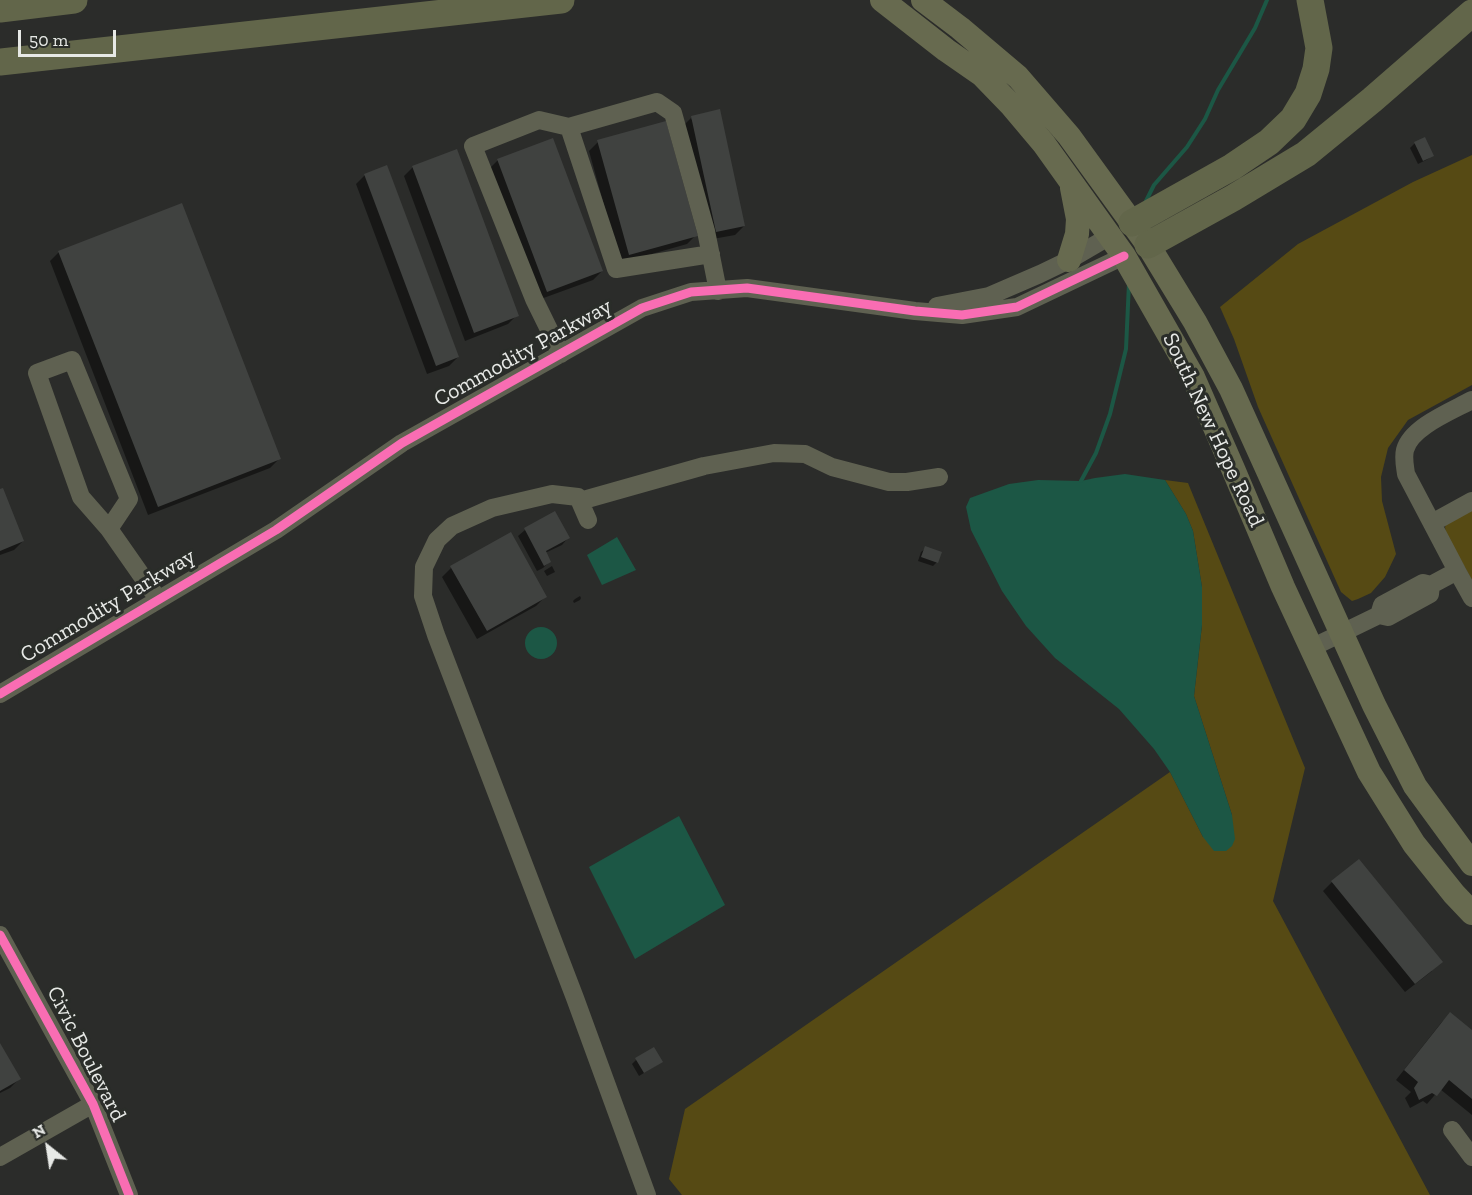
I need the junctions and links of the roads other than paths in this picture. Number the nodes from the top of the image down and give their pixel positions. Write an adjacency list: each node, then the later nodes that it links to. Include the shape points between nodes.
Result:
1 (74, 0): 6 (highway)
2 (561, 0): 8 (highway)
3 (882, 0): 10 (main road, South New Hope Road, via 982,75 1019,113)
4 (1310, 0): 11 (highway, via 1319,48 1308,94 1293,119 1269,142 1232,167)
5 (928, 4): 11 (main road, South New Hope Road, via 1018,77 1069,136)
6 (0, 9)
7 (1472, 12): 12 (highway, via 1306,154)
8 (0, 62)
9 (569, 128): 13 (street, via 616,269); 13 (street, via 657,102 673,113); 18 (street, via 539,120 473,146 534,299)
10 (1071, 183): 11 (main road, South New Hope Road); 15 (main road, via 1078,219)
11 (1121, 229): 12 (main road, South New Hope Road); 14 (main road, South New Hope Road); 15 (street, Commodity Parkway)
12 (1148, 244): 14 (main road); 29 (main road, South New Hope Road, via 1231,389)
13 (711, 254): 16 (street)
14 (1124, 256): 17 (street, Commodity Parkway, via 1017,307 962,315); 30 (main road, South New Hope Road, via 1193,377)
15 (1069, 260): 17 (street, Commodity Parkway, via 989,296)
16 (718, 291): 17 (street, Commodity Parkway, via 747,288); 18 (street, Commodity Parkway, via 691,292 642,308)
17 (915, 310)
18 (561, 354): 28 (street, Commodity Parkway, via 402,443 276,530)
19 (1472, 400): 24 (street, via 1433,420 1411,437 1405,450 1406,474)
20 (939, 477): 21 (street, via 889,482 832,467 805,454 774,453 704,466)
21 (580, 501): 23 (street); 40 (street, via 578,497 552,494 492,508 452,526 437,540 423,567 423,596)
22 (1472, 501): 24 (street)
23 (588, 520)
24 (1432, 523): 26 (street)
25 (109, 529): 25 (street, via 81,497 37,373 72,360 129,499); 28 (street)
26 (1457, 571): 27 (street); 29 (street, via 1431,585 1430,594 1388,617 1379,615)
27 (1472, 598)
28 (158, 599): 31 (street, Commodity Parkway)
29 (1342, 633): 30 (street); 32 (main road, South New Hope Road, via 1415,786)
30 (1311, 648): 33 (main road, South New Hope Road, via 1374,780 1414,844)
31 (0, 694)
32 (1472, 864)
33 (1472, 913)
34 (0, 935): 35 (street, Civic Boulevard)
35 (93, 1104): 37 (street); 39 (street, Civic Boulevard)
36 (1452, 1130): 38 (street)
37 (0, 1157)
38 (1472, 1157)
39 (129, 1195)
40 (647, 1195)

